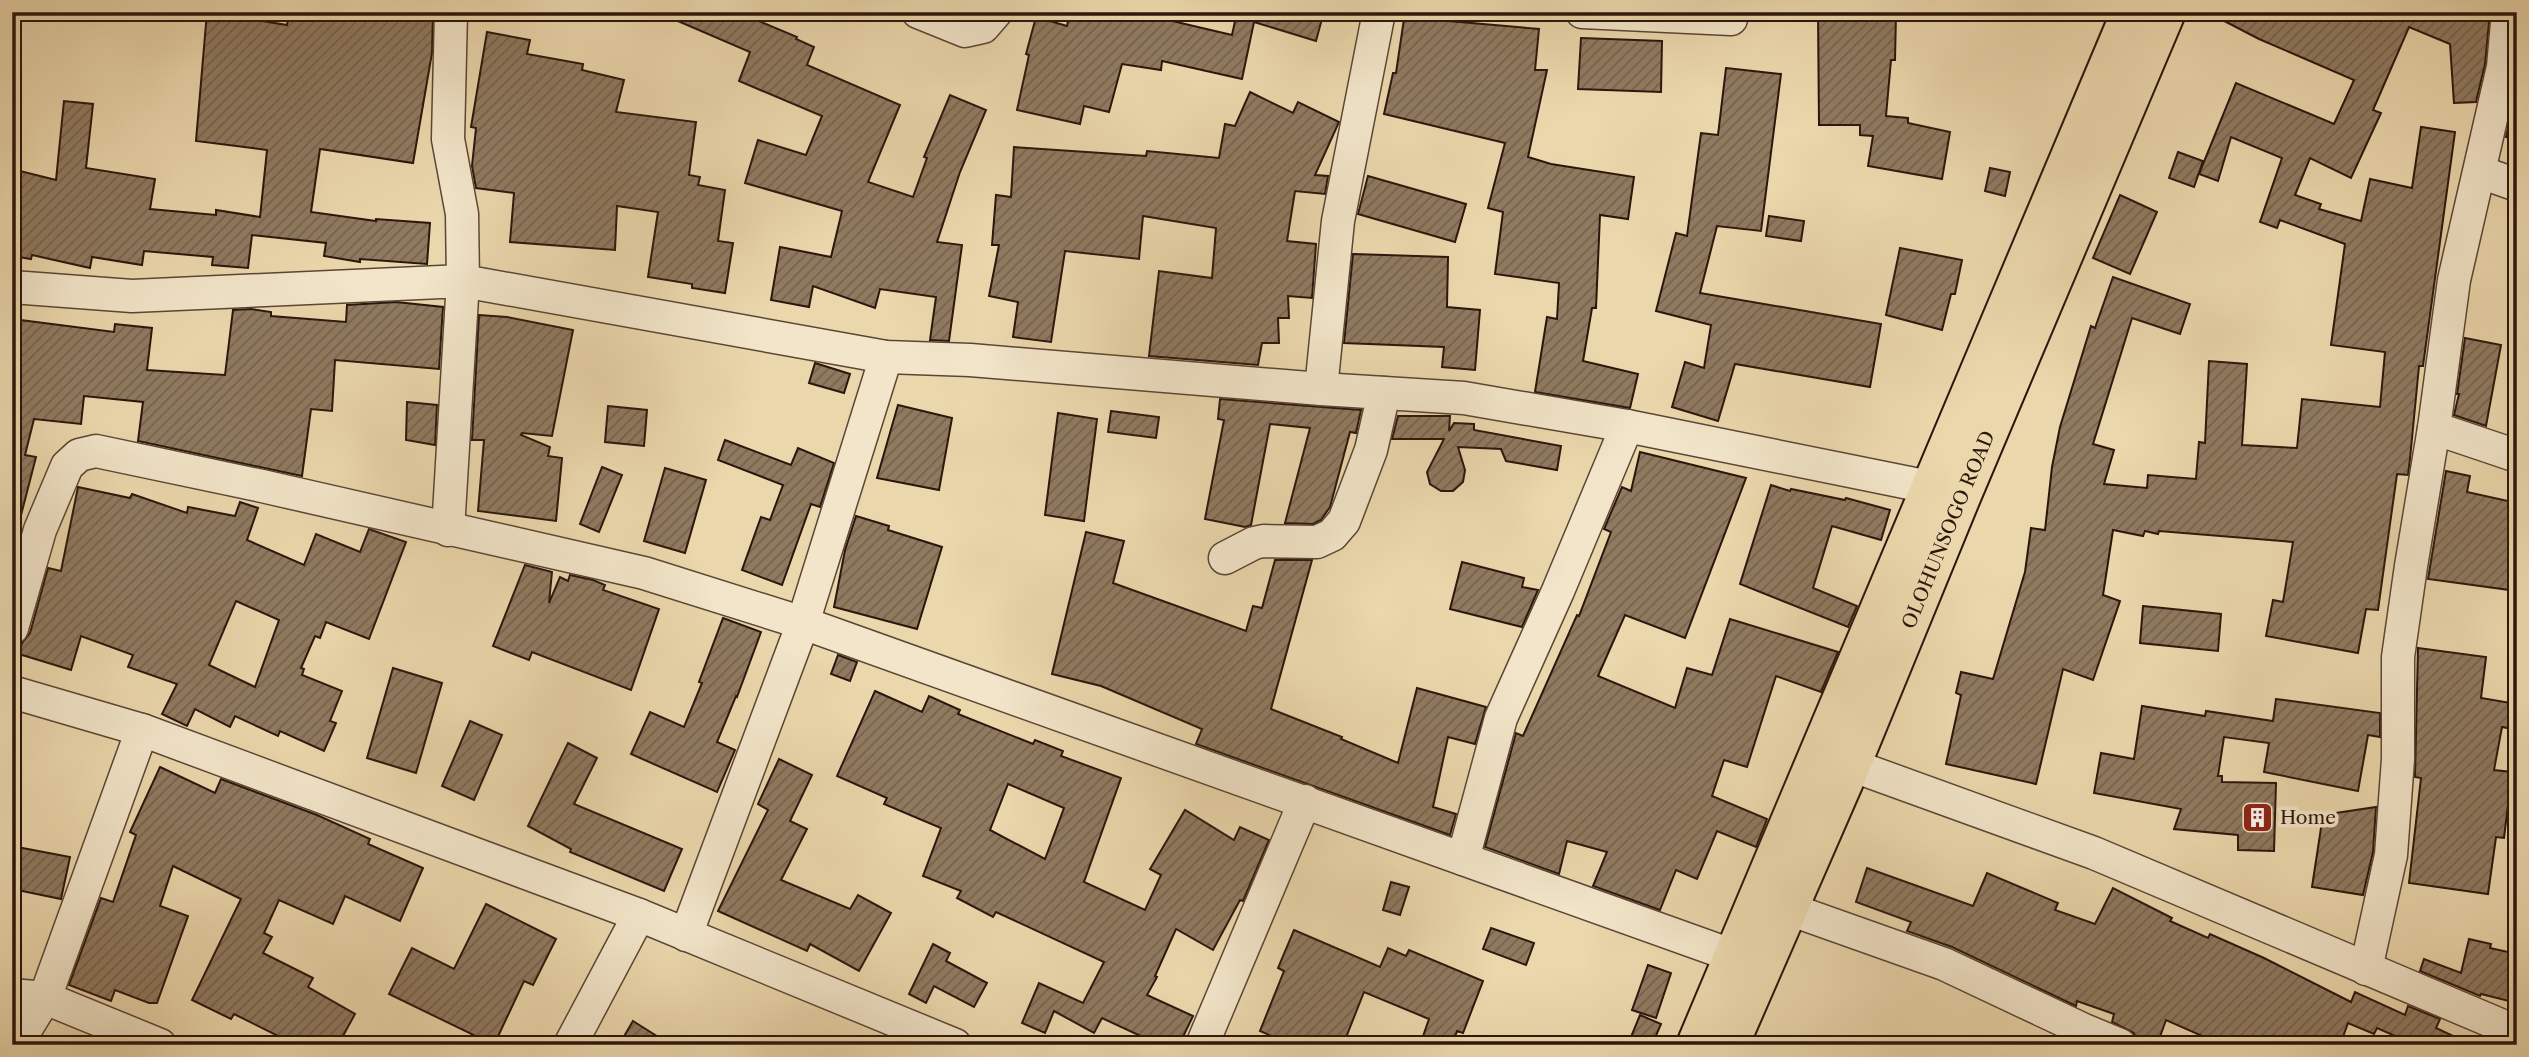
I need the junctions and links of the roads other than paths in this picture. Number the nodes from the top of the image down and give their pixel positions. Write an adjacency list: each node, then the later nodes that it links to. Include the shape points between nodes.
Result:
1 (451, 12): 13 (street, via 449,139 462,214)
2 (918, 12): 3 (street, via 965,32 983,27)
3 (996, 12)
4 (1379, 12): 16 (street, via 1338,221)
5 (1583, 12): 9 (street)
6 (2131, 12): 10 (main road, OLOHUNSOGO ROAD)
7 (2166, 12): 10 (main road, OLOHUNSOGO ROAD)
8 (2508, 12): 11 (street, via 2503,67)
9 (1731, 19)
10 (2097, 133): 21 (main road, OLOHUNSOGO ROAD); 28 (main road, OLOHUNSOGO ROAD, via 1961,497)
11 (2480, 172): 12 (street); 19 (street, via 2454,280)
12 (2517, 185)
13 (463, 281): 14 (street, via 132,296); 15 (street); 22 (street)
14 (12, 286)
15 (886, 357): 16 (street); 24 (street)
16 (1321, 389): 17 (street)
17 (1384, 393): 18 (street, via 1464,398); 23 (street, via 1371,450 1344,521 1332,535 1317,542 1263,541)
18 (1627, 426): 21 (street); 30 (street, via 1501,718)
19 (2434, 428): 20 (street); 35 (street, via 2398,657 2399,759 2391,855)
20 (2517, 456)
21 (1929, 486): 34 (main road, OLOHUNSOGO ROAD)
22 (448, 530): 24 (street, via 644,573); 25 (street, via 96,451 79,455 67,466 40,530)
23 (1226, 558)
24 (803, 623): 29 (street); 33 (street)
25 (12, 628)
26 (12, 692): 27 (street)
27 (142, 730): 32 (street); 37 (street)
28 (1851, 765): 31 (main road, OLOHUNSOGO ROAD); 35 (street, via 2094,853)
29 (1305, 802): 30 (street); 43 (street)
30 (1463, 859): 34 (street)
31 (1789, 909): 45 (main road, OLOHUNSOGO ROAD); 46 (street, via 1944,964)
32 (639, 915): 33 (street); 41 (street)
33 (686, 935): 42 (street)
34 (1734, 956): 44 (main road, OLOHUNSOGO ROAD)
35 (2365, 969): 38 (street)
36 (12, 995): 37 (street)
37 (45, 998): 39 (street); 40 (street)
38 (2517, 1032)
39 (16, 1045)
40 (160, 1045)
41 (570, 1045)
42 (955, 1045)
43 (1202, 1045)
44 (1696, 1045)
45 (1729, 1045)
46 (2120, 1045)

